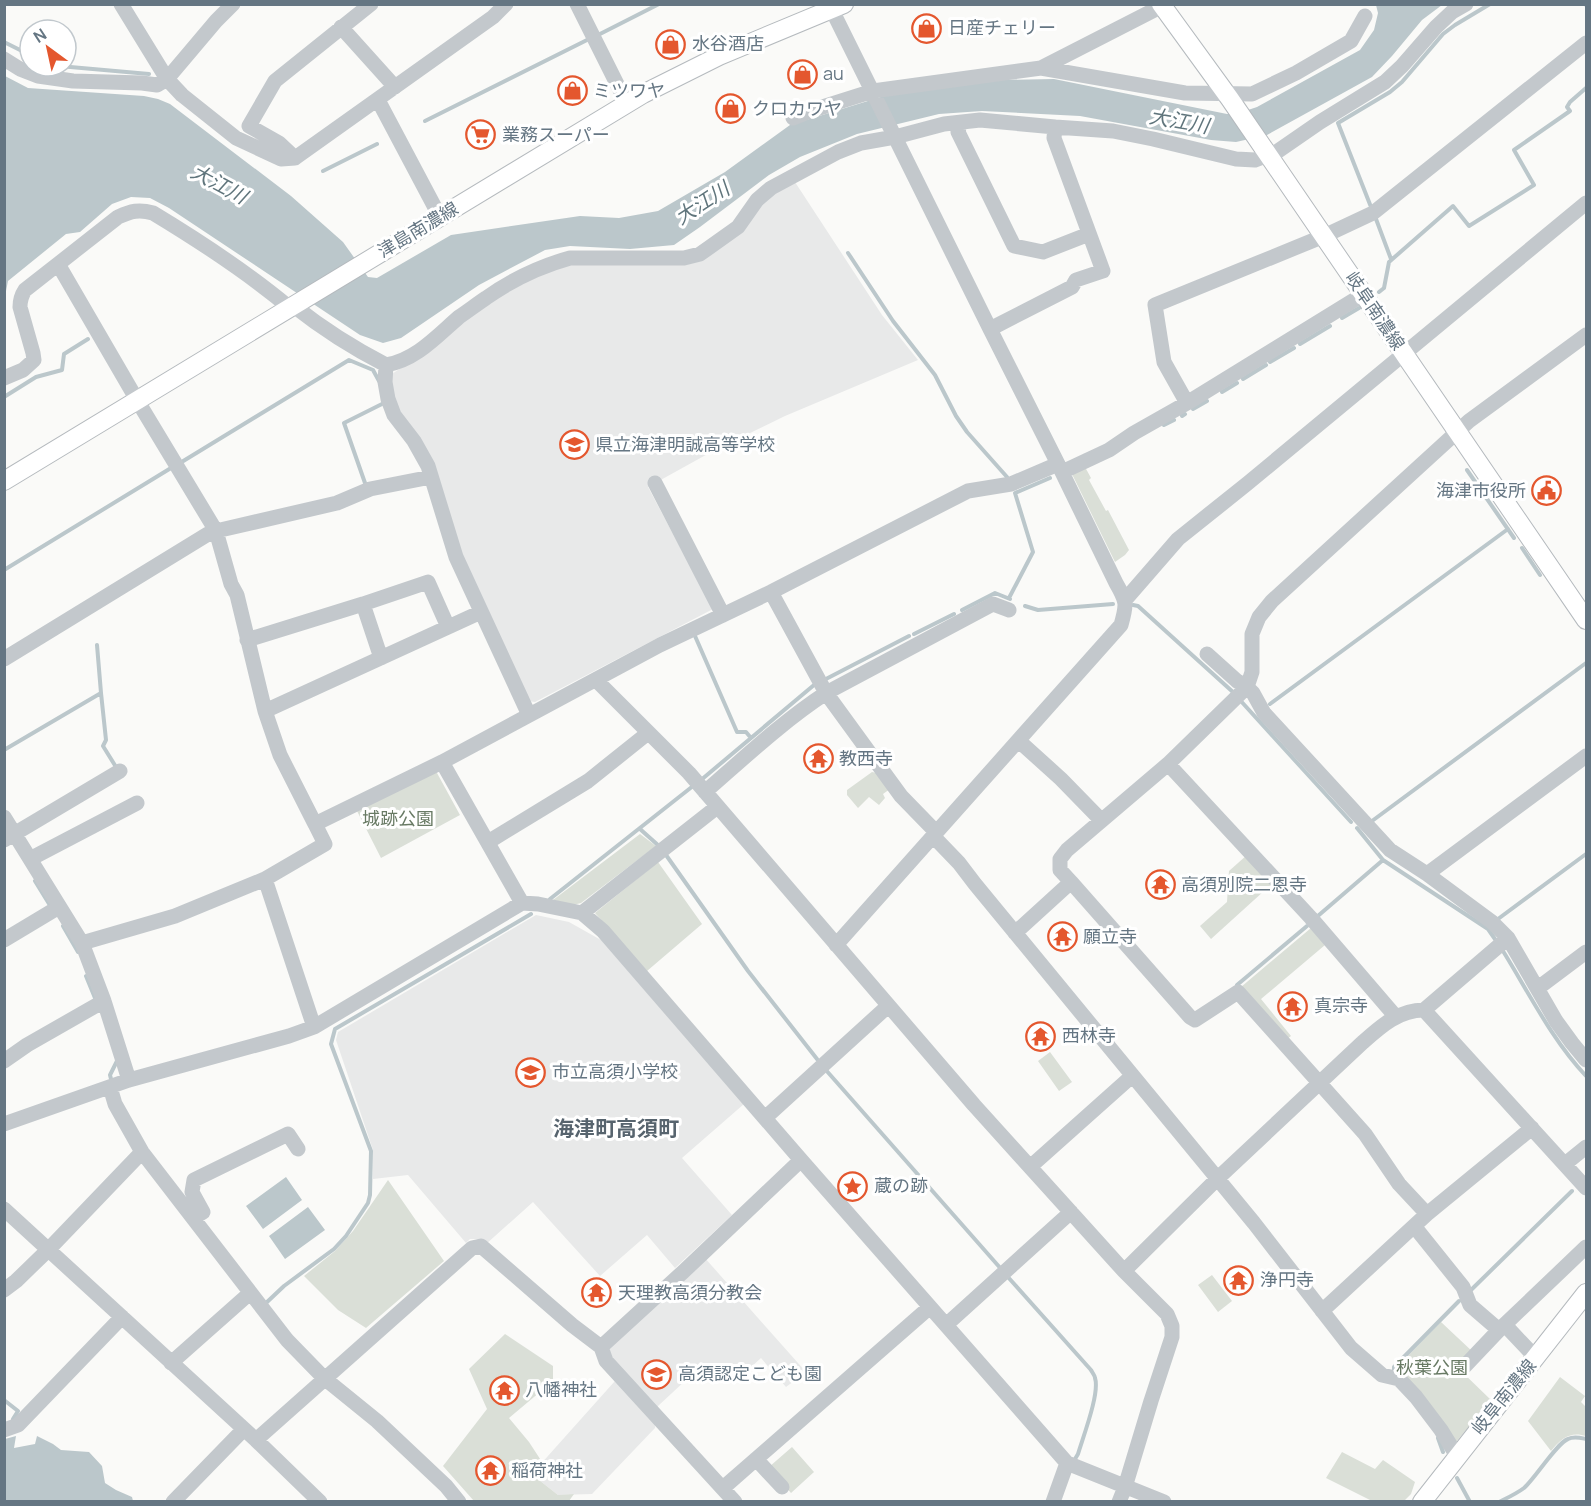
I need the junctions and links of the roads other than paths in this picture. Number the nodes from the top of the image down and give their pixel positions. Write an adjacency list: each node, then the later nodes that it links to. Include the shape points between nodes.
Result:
1 (121, 4): 14 (street)
2 (232, 4): 14 (street)
3 (371, 4): 10 (street)
4 (507, 4): 15 (street)
5 (577, 4): 19 (street)
6 (1466, 4): 24 (street, via 1436,27 1385,82 1278,150)
7 (1162, 5): 13 (street); 17 (main road, 岐阜南濃線)
8 (835, 6): 16 (street); 19 (main road, 津島南濃線, via 719,56)
9 (1365, 16): 17 (street, via 1351,41 1252,94)
10 (341, 27): 15 (street); 25 (street, via 275,81 249,126 279,143)
11 (1587, 43): 29 (street, via 1373,213)
12 (4, 59): 14 (street, via 38,76 73,81 158,85)
13 (1041, 68): 16 (street); 17 (street, via 1185,93)
14 (167, 80): 25 (street, via 236,138 281,159)
15 (395, 87): 18 (street)
16 (874, 93): 20 (street); 23 (street)
17 (1228, 96): 24 (main road, 岐阜南濃線)
18 (378, 100): 25 (street); 27 (street)
19 (627, 104): 27 (main road, 津島南濃線)
20 (793, 118)
21 (960, 123): 22 (street, via 980,120); 23 (street); 28 (street, via 958,132 1014,246 1042,252)
22 (1055, 127): 24 (street, via 1113,131 1236,159 1255,160); 28 (street, via 1054,138)
23 (893, 134): 33 (street); 36 (street, via 838,152 771,188 738,227 700,254 684,258 570,258 554,262 487,297 411,356)
24 (1266, 152): 29 (main road, 岐阜南濃線)
25 (295, 158)
26 (1587, 203): 35 (street)
27 (440, 217): 32 (main road, 津島南濃線)
28 (1089, 234): 33 (street, via 1103,271 1076,280 1072,287)
29 (1324, 236): 31 (main road, 岐阜南濃線); 39 (street, via 1155,305 1164,362)
30 (58, 264): 32 (street, via 118,217 143,210 217,253); 37 (street, via 21,295 34,360); 38 (street)
31 (1364, 294): 35 (main road, 岐阜南濃線); 39 (street)
32 (294, 306): 36 (street, via 339,339); 38 (main road, 津島南濃線)
33 (990, 329): 41 (street)
34 (1587, 335): 40 (street)
35 (1404, 354): 40 (main road, 岐阜南濃線); 47 (street, via 1178,539)
36 (386, 365): 42 (street, via 385,382 394,415 414,441)
37 (4, 378)
38 (137, 400): 43 (main road, 津島南濃線); 45 (street)
39 (1187, 403): 41 (street, via 1109,450)
40 (1458, 432): 52 (main road, 岐阜南濃線); 60 (street, via 1272,601 1252,634 1252,672)
41 (1060, 468): 46 (street, via 1011,484 968,491); 47 (street)
42 (431, 477): 45 (street, via 370,489 337,503); 50 (street, via 456,557)
43 (4, 480)
44 (655, 483): 51 (street)
45 (216, 531): 54 (street); 57 (street)
46 (771, 592): 51 (street); 59 (street)
47 (1125, 600): 64 (street, via 1121,625)
48 (363, 603): 53 (street, via 428,582); 54 (street); 56 (street)
49 (1009, 610): 59 (street, via 993,604)
50 (481, 612): 53 (street); 62 (street)
51 (723, 615): 58 (street)
52 (1587, 620)
53 (448, 627): 56 (street)
54 (247, 640): 61 (street)
55 (1207, 654): 60 (street, via 1237,681)
56 (381, 658): 61 (street)
57 (4, 659)
58 (596, 680): 62 (street); 63 (street)
59 (826, 693): 69 (street, via 774,731); 75 (street, via 901,796)
60 (1241, 693): 67 (street); 79 (street, via 1253,693 1264,712 1390,850)
61 (265, 711): 74 (street, via 280,755)
62 (529, 715): 66 (street)
63 (648, 733): 69 (street); 77 (street, via 588,781)
64 (1019, 741): 73 (street); 75 (street)
65 (1587, 756): 79 (street)
66 (442, 762): 74 (street); 77 (street)
67 (1168, 764): 73 (street); 95 (street, via 1311,918)
68 (120, 771): 76 (street)
69 (705, 792): 71 (street)
70 (137, 803): 78 (street)
71 (717, 807): 84 (street); 89 (street)
72 (4, 817): 76 (street)
73 (1101, 820): 81 (street, via 1059,859 1060,870)
74 (315, 824): 80 (street, via 325,844)
75 (935, 834): 85 (street); 89 (street)
76 (10, 837): 78 (street)
77 (488, 842): 82 (street)
78 (30, 859): 83 (street)
79 (1427, 874): 86 (street)
80 (265, 879): 88 (street, via 175,916); 96 (street)
81 (1071, 882): 85 (street); 101 (street, via 1190,1017 1195,1020 1238,992)
82 (522, 903): 84 (street); 96 (street)
83 (60, 907): 87 (street); 88 (street)
84 (582, 913): 103 (street, via 603,931)
85 (1015, 933): 99 (street)
86 (1508, 938): 91 (street); 94 (street)
87 (4, 940)
88 (82, 943): 92 (street)
89 (836, 945): 93 (street)
90 (1587, 952): 91 (street)
91 (1538, 988): 98 (street, via 1556,1021)
92 (104, 1001): 97 (street); 100 (street)
93 (888, 1006): 103 (street); 111 (street)
94 (1424, 1010): 95 (street); 105 (street)
95 (1396, 1017): 101 (street)
96 (314, 1027): 100 (street)
97 (4, 1060)
98 (1587, 1060)
99 (1132, 1076): 111 (street); 112 (street)
100 (129, 1080): 102 (street)
101 (1318, 1082): 112 (street); 116 (street, via 1365,1134 1399,1184)
102 (110, 1087): 104 (street); 108 (street, via 115,1104)
103 (765, 1118): 109 (street)
104 (4, 1124)
105 (1532, 1128): 110 (street); 116 (street)
106 (1587, 1147): 110 (street)
107 (298, 1149): 117 (street, via 288,1134 194,1180 192,1192 202,1212)
108 (142, 1152): 117 (street); 120 (street)
109 (801, 1160): 125 (street); 130 (street)
110 (1565, 1164): 113 (street)
111 (1030, 1167): 115 (street)
112 (1217, 1179): 121 (street); 126 (street)
113 (1587, 1188)
114 (4, 1209): 120 (street)
115 (1071, 1212): 121 (street); 128 (street)
116 (1427, 1214): 118 (street)
117 (192, 1218): 123 (street)
118 (1414, 1226): 126 (street); 129 (street, via 1463,1287 1470,1305)
119 (1587, 1247): 129 (street)
120 (48, 1250): 122 (street); 127 (street)
121 (1124, 1271): 142 (street, via 1167,1314 1172,1326 1172,1337)
122 (4, 1290)
123 (250, 1293): 132 (street); 134 (street, via 286,1340)
124 (1587, 1293): 131 (main road, 岐阜南濃線)
125 (930, 1307): 128 (street); 139 (street)
126 (1322, 1311): 138 (street, via 1351,1348 1382,1375 1399,1380 1416,1397)
127 (122, 1317): 132 (street); 136 (street, via 18,1425)
128 (946, 1325): 140 (street)
129 (1502, 1328): 131 (street); 133 (street)
130 (601, 1347): 134 (street, via 481,1246 472,1248); 143 (street, via 606,1361)
131 (1536, 1358): 138 (main road, 岐阜南濃線)
132 (171, 1363): 135 (street)
133 (1462, 1369)
134 (324, 1378): 137 (street); 146 (street, via 377,1421)
135 (244, 1429): 137 (street); 144 (street)
136 (4, 1430)
137 (256, 1440): 145 (street)
138 (1457, 1456): 151 (main road, 岐阜南濃線)
139 (756, 1459): 141 (street); 143 (street)
140 (1066, 1463): 142 (street); 148 (street)
141 (782, 1487)
142 (1125, 1487): 149 (street); 150 (street)
143 (723, 1488): 147 (street)
144 (173, 1502)
145 (320, 1502)
146 (459, 1502)
147 (735, 1502)
148 (1053, 1502)
149 (1119, 1502)
150 (1164, 1502)
151 (1422, 1502)

